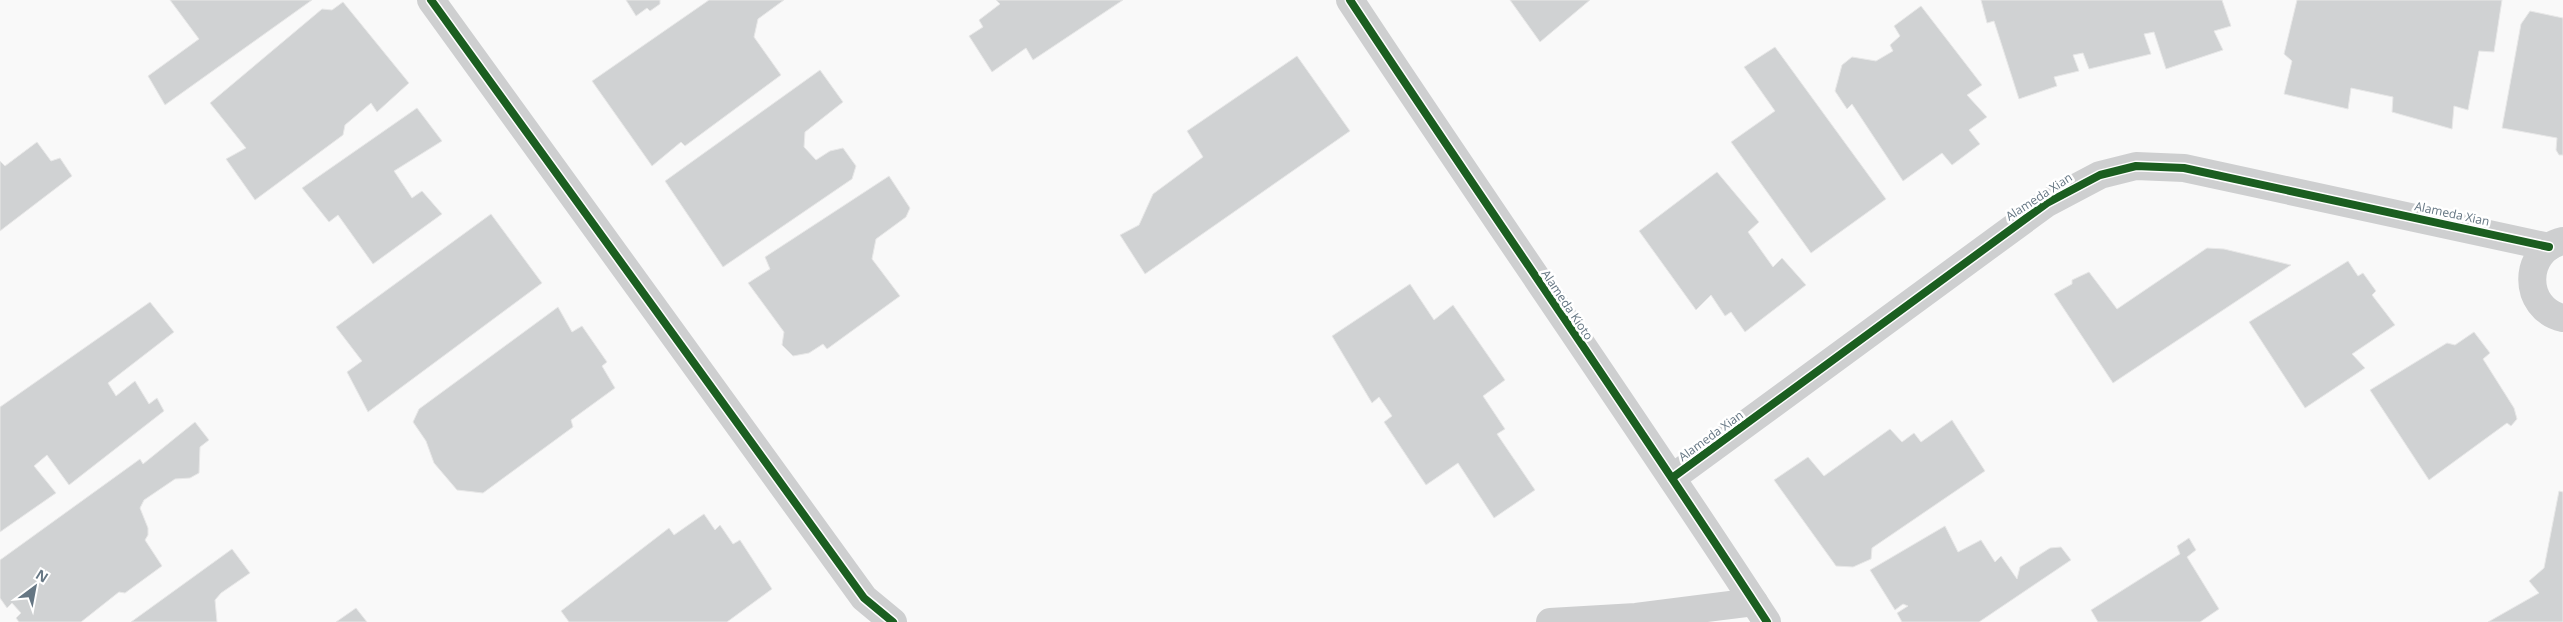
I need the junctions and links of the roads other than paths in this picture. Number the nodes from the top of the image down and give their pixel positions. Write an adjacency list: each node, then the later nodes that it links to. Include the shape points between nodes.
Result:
1 (431, 0): 7 (street, via 864,598)
2 (1350, 0): 5 (street, Alameda Kioto, via 1487,208)
3 (2556, 244): 4 (street, via 2539,256 2531,280 2539,303); 5 (street, Alameda Xian, via 2184,168 2136,166 2100,174 2047,203)
4 (2563, 318)
5 (1672, 478): 6 (street, Alameda Kioto)
6 (1761, 612): 8 (street)
7 (893, 622)
8 (1550, 622)

